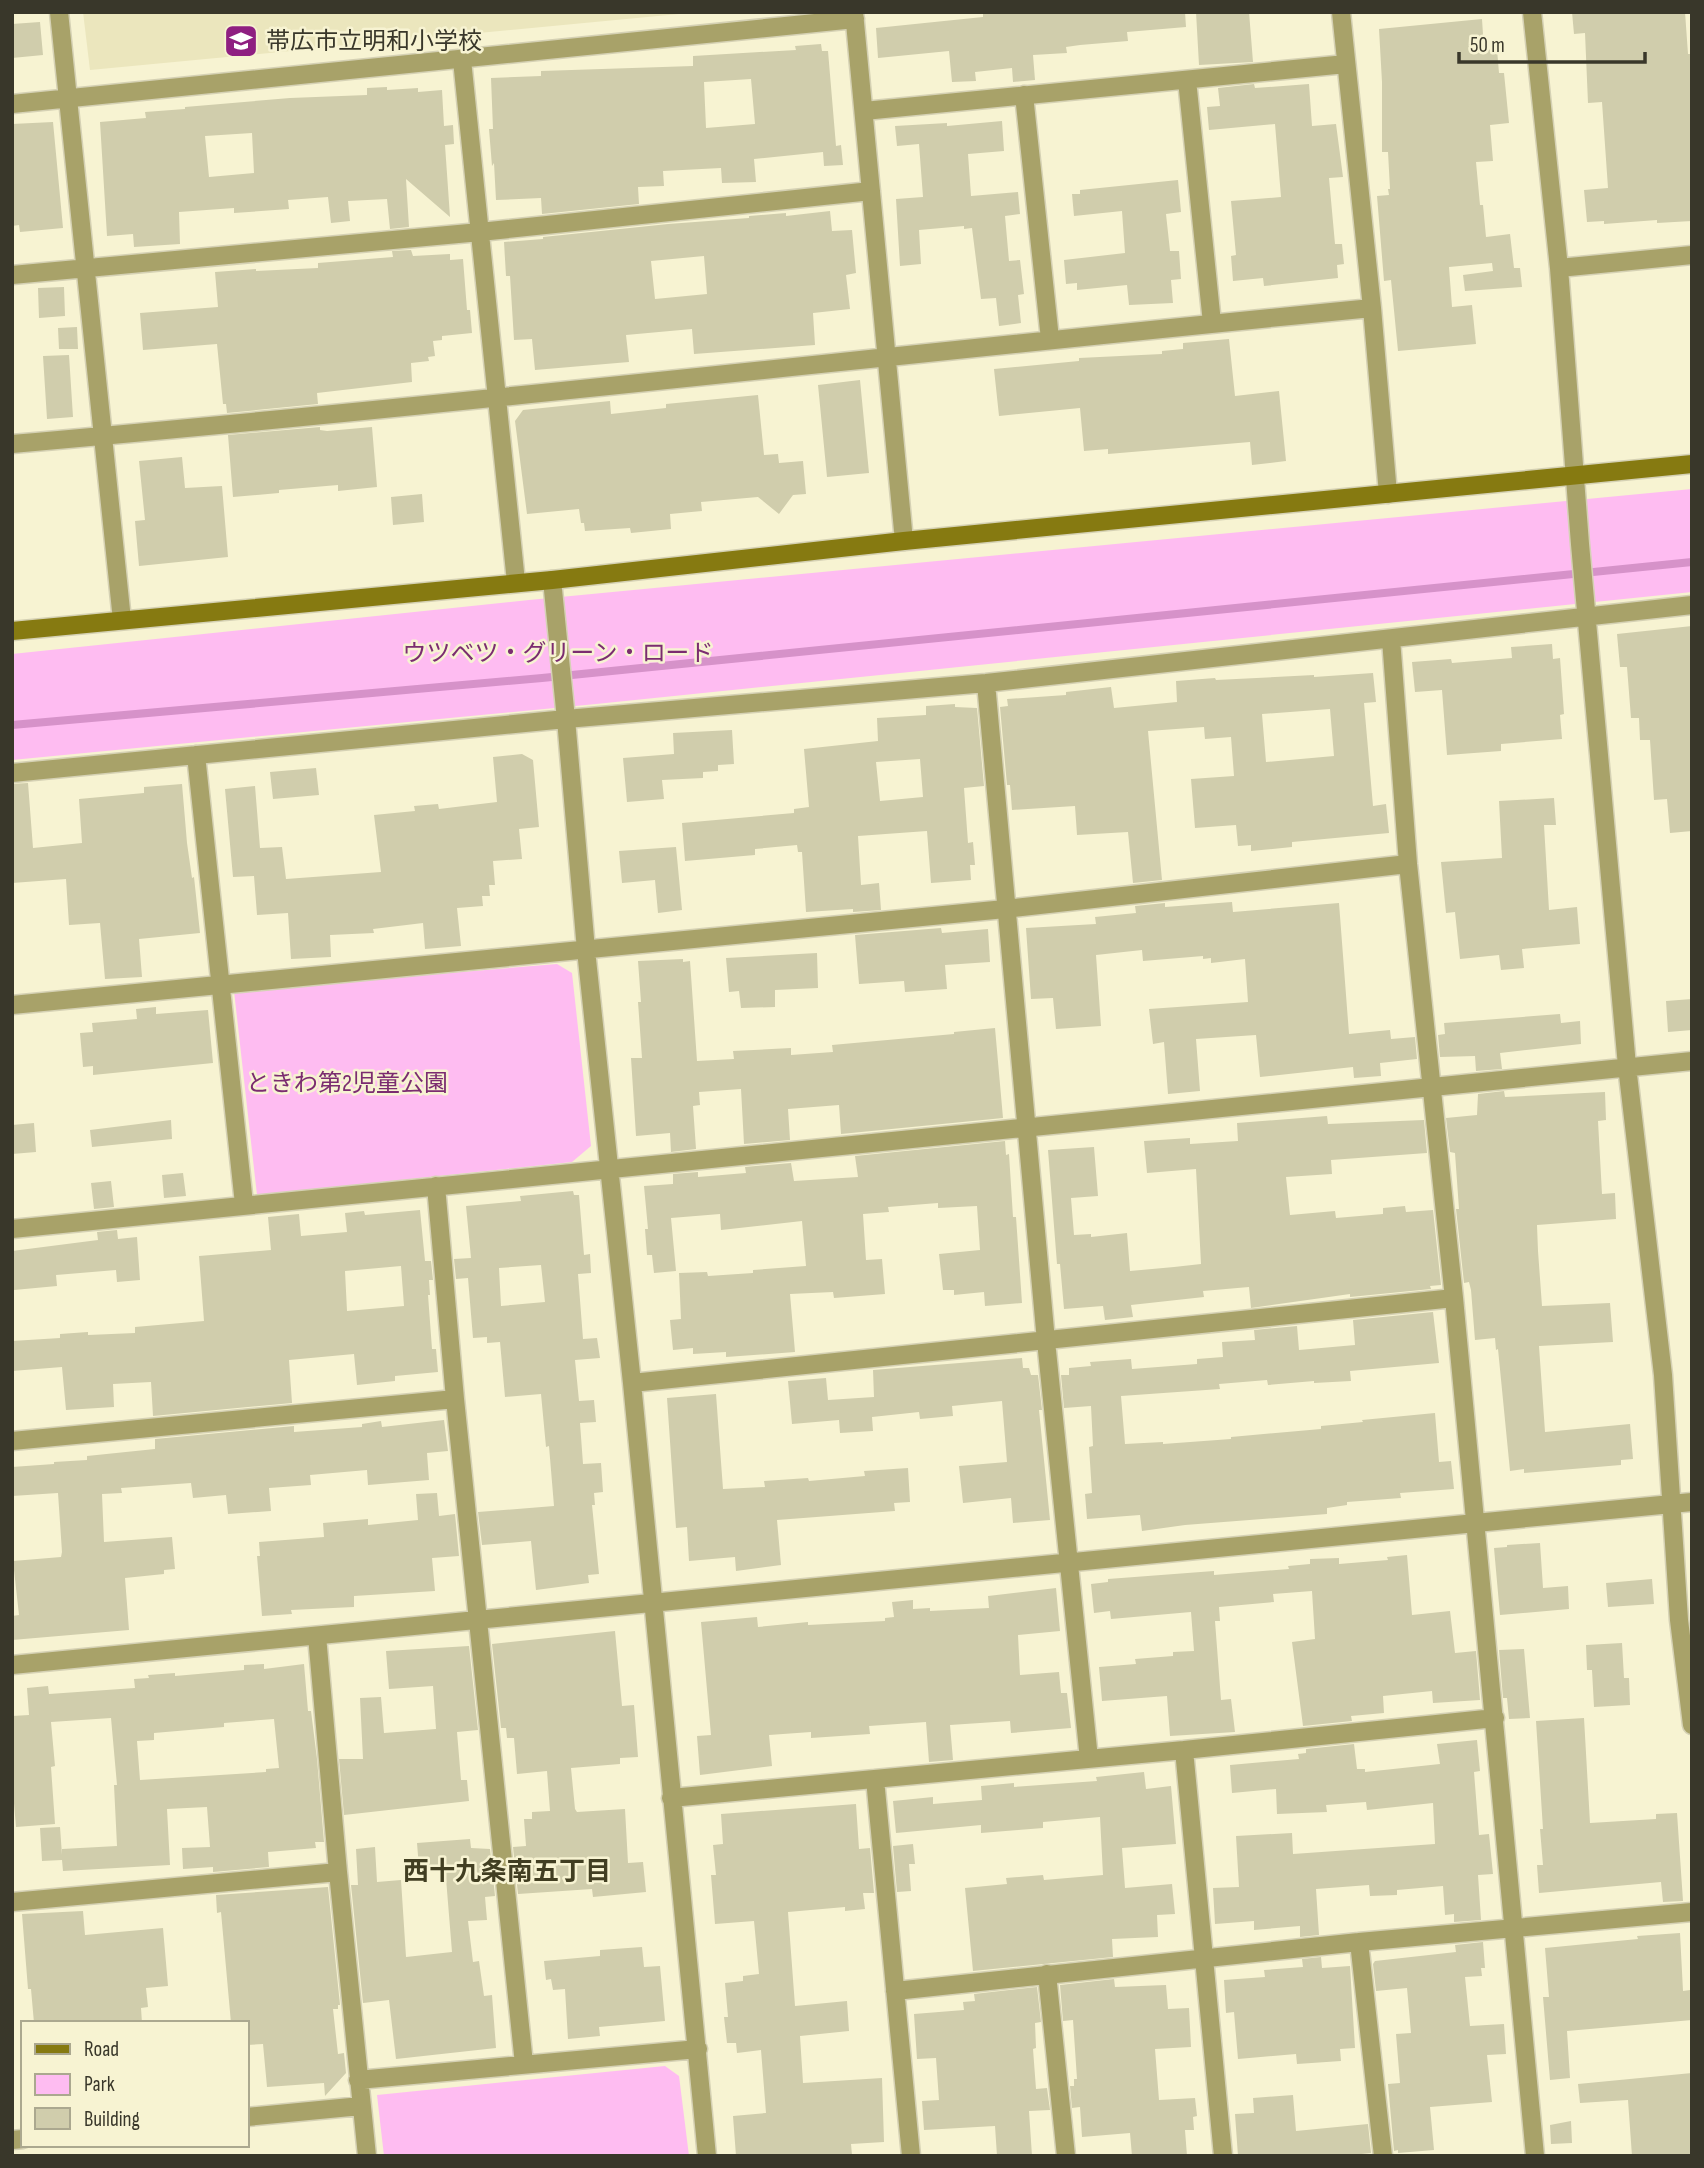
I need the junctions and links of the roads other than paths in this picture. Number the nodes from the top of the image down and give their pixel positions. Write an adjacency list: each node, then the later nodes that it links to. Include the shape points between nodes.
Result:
1 (59, 12): 9 (street)
2 (1341, 12): 6 (street)
3 (1532, 12): 16 (street)
4 (855, 16): 5 (street); 11 (street)
5 (462, 60): 9 (street); 13 (street)
6 (1346, 64): 7 (street); 18 (street)
7 (1187, 80): 8 (street); 19 (street)
8 (1024, 95): 11 (street); 20 (street)
9 (67, 99): 10 (street); 15 (street)
10 (12, 104)
11 (864, 111): 12 (street)
12 (871, 191): 13 (street); 21 (street)
13 (480, 232): 15 (street); 22 (street)
14 (1692, 255): 16 (street)
15 (86, 268): 17 (street); 23 (street)
16 (1559, 268): 26 (street)
17 (12, 275)
18 (1371, 308): 19 (street); 27 (street)
19 (1212, 323): 20 (street)
20 (1049, 339): 21 (street)
21 (886, 355): 22 (street); 28 (street)
22 (496, 398): 23 (street); 30 (street)
23 (102, 436): 24 (street); 33 (street)
24 (12, 444)
25 (1692, 464): 26 (street)
26 (1576, 476): 27 (street); 32 (street)
27 (1388, 495): 28 (street)
28 (904, 541): 29 (street)
29 (552, 580): 30 (street); 37 (street)
30 (516, 583): 33 (street)
31 (1692, 605): 32 (street)
32 (1587, 616): 35 (street); 46 (street)
33 (122, 620): 34 (street)
34 (12, 631)
35 (1391, 639): 36 (street); 40 (street)
36 (986, 682): 37 (street); 41 (street)
37 (566, 719): 38 (street); 42 (street)
38 (195, 755): 39 (street); 43 (street)
39 (12, 774)
40 (1408, 863): 41 (street); 47 (street)
41 (1006, 909): 42 (street); 48 (street)
42 (586, 950): 43 (street); 49 (street)
43 (219, 985): 44 (street); 51 (street)
44 (12, 1005)
45 (1692, 1061): 46 (street)
46 (1627, 1066): 47 (street); 59 (street, via 1663,1375)
47 (1433, 1089): 48 (street); 53 (street)
48 (1028, 1126): 49 (street); 54 (street)
49 (609, 1169): 50 (street); 55 (street)
50 (436, 1186): 51 (street); 56 (street)
51 (244, 1204): 52 (street)
52 (12, 1229)
53 (1454, 1298): 54 (street); 60 (street)
54 (1046, 1341): 55 (street); 61 (street)
55 (632, 1383): 62 (street)
56 (455, 1399): 57 (street); 63 (street)
57 (12, 1441)
58 (1692, 1502): 59 (street)
59 (1671, 1503): 60 (street); 67 (street)
60 (1474, 1522): 61 (street); 66 (street)
61 (1069, 1562): 62 (street); 69 (street)
62 (653, 1603): 63 (street); 71 (street)
63 (478, 1620): 64 (street); 81 (street)
64 (317, 1636): 65 (street); 72 (street)
65 (12, 1665)
66 (1495, 1718): 68 (street); 75 (street)
67 (1692, 1725)
68 (1184, 1750): 69 (street); 77 (street)
69 (1089, 1759): 70 (street)
70 (874, 1779): 71 (street); 79 (street)
71 (671, 1798): 80 (street)
72 (338, 1872): 73 (street); 82 (street)
73 (12, 1902)
74 (1692, 1912): 75 (street)
75 (1513, 1927): 76 (street); 91 (street)
76 (1359, 1942): 77 (street); 90 (street)
77 (1205, 1957): 78 (street); 89 (street)
78 (1047, 1974): 79 (street); 88 (street)
79 (895, 1990): 87 (street)
80 (698, 2049): 81 (street); 86 (street)
81 (524, 2064): 82 (street)
82 (358, 2080): 83 (street)
83 (361, 2106): 84 (street); 85 (street)
84 (248, 2117)
85 (367, 2156)
86 (708, 2156)
87 (911, 2156)
88 (1066, 2156)
89 (1223, 2156)
90 (1383, 2156)
91 (1535, 2156)

